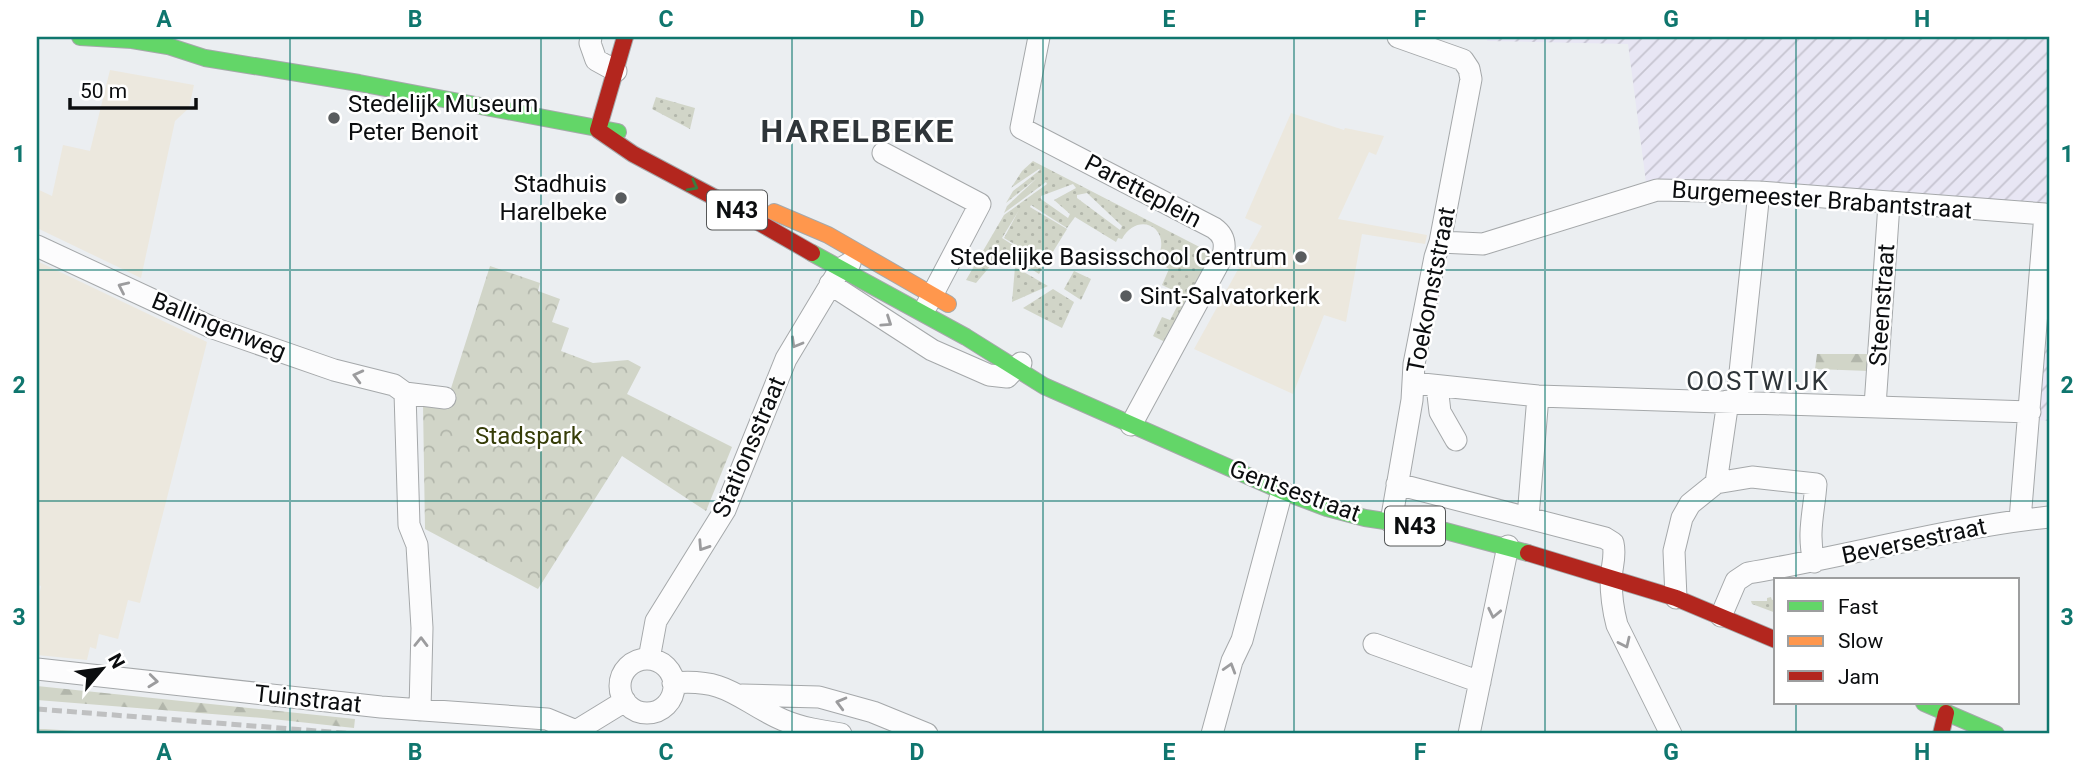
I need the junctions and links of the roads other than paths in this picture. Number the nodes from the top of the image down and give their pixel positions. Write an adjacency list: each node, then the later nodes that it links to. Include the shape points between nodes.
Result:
1 (85, 37): 7 (main road, N43, via 168,46 221,61)
2 (591, 37): 6 (street, via 596,60)
3 (625, 37): 6 (main road)
4 (1039, 37): 27 (street, Paretteplein, via 1021,128 1214,228 1224,240 1223,255)
5 (1398, 37): 13 (street, Toekomststraat, via 1463,61 1469,69 1471,79)
6 (609, 67): 7 (main road)
7 (598, 130): 8 (main road, N43); 16 (main road, N43, one-way to 16, via 725,202)
8 (631, 133)
9 (883, 153): 17 (street, via 980,204)
10 (719, 182): 15 (main road, N43)
11 (1759, 192): 12 (street, Burgemeester Brabantstraat); 13 (street, Burgemeester Brabantstraat, via 1657,190 1483,244); 24 (street)
12 (1889, 204): 25 (street, Steenstraat); 26 (street, Burgemeester Brabantstraat, via 2045,214)
13 (1440, 242): 19 (street, Toekomststraat)
14 (37, 246): 21 (street, Ballingenweg, one-way to 14, via 394,385 334,370 213,328)
15 (874, 262): 16 (street, via 851,263); 17 (main road, Gentsestraat / N43)
16 (835, 277): 17 (main road, Gentsestraat / N43); 18 (street, one-way to 18, via 932,350 998,377 1007,377); 43 (street, Stationsstraat, one-way to 43, via 786,359 725,510 656,621)
17 (928, 304): 18 (main road, Gentsestraat / N43, via 954,308)
18 (1018, 366): 27 (main road, Gentsestraat / N43, via 1061,394)
19 (1413, 383): 20 (street); 30 (street, Toekomststraat)
20 (1437, 386): 22 (street); 28 (street, via 1440,412)
21 (405, 393): 23 (street, Ballingenweg); 50 (street, one-way to 21, via 422,628 417,545 409,525)
22 (1538, 396): 24 (street); 32 (street)
23 (445, 398)
24 (1732, 401): 25 (street); 29 (street)
25 (1875, 405): 26 (street)
26 (2030, 412): 34 (street)
27 (1131, 425): 31 (main road, Gentsestraat / N43)
28 (1457, 440)
29 (1716, 483): 37 (street, via 1752,477 1816,484 1810,529); 39 (street, via 1690,504 1682,518 1674,551)
30 (1397, 484): 32 (street); 35 (street, Toekomststraat)
31 (1282, 491): 35 (main road, Gentsestraat / N43, via 1327,508); 56 (street, one-way to 31)
32 (1528, 517): 38 (street, via 1613,543 1616,553)
33 (2049, 517): 34 (street, Beversestraat)
34 (2020, 520): 37 (street, Beversestraat)
35 (1391, 522): 36 (main road, Gentsestraat / N43)
36 (1508, 547): 38 (main road, Gentsestraat / N43); 45 (street, one-way to 45)
37 (1814, 562): 40 (street, Beversestraat, via 1741,576)
38 (1611, 577): 39 (main road, Gentsestraat / N43); 58 (street, one-way to 58, via 1613,609 1623,641)
39 (1676, 598): 40 (main road, Gentsestraat / N43)
40 (1721, 616): 41 (main road, Gentsestraat / N43)
41 (1774, 639)
42 (1374, 644): 45 (street)
43 (649, 659): 46 (street, via 668,669); 48 (street, via 634,662 623,673 620,688)
44 (37, 669): 50 (street, Tuinstraat, one-way to 50)
45 (1480, 682): 57 (street)
46 (673, 683): 47 (street, via 703,682); 48 (street, via 670,699 655,711 639,711)
47 (742, 695): 54 (street, via 788,722); 55 (street, one-way to 47, via 873,712 819,697)
48 (625, 701): 53 (street)
49 (1926, 704): 51 (main road)
50 (420, 710): 53 (street, Tuinstraat, via 547,719)
51 (1947, 713): 52 (main road); 59 (main road)
52 (1976, 731): 60 (main road)
53 (576, 733)
54 (841, 734)
55 (917, 734)
56 (1212, 734)
57 (1469, 734)
58 (1671, 734)
59 (1941, 734)
60 (1996, 734)

